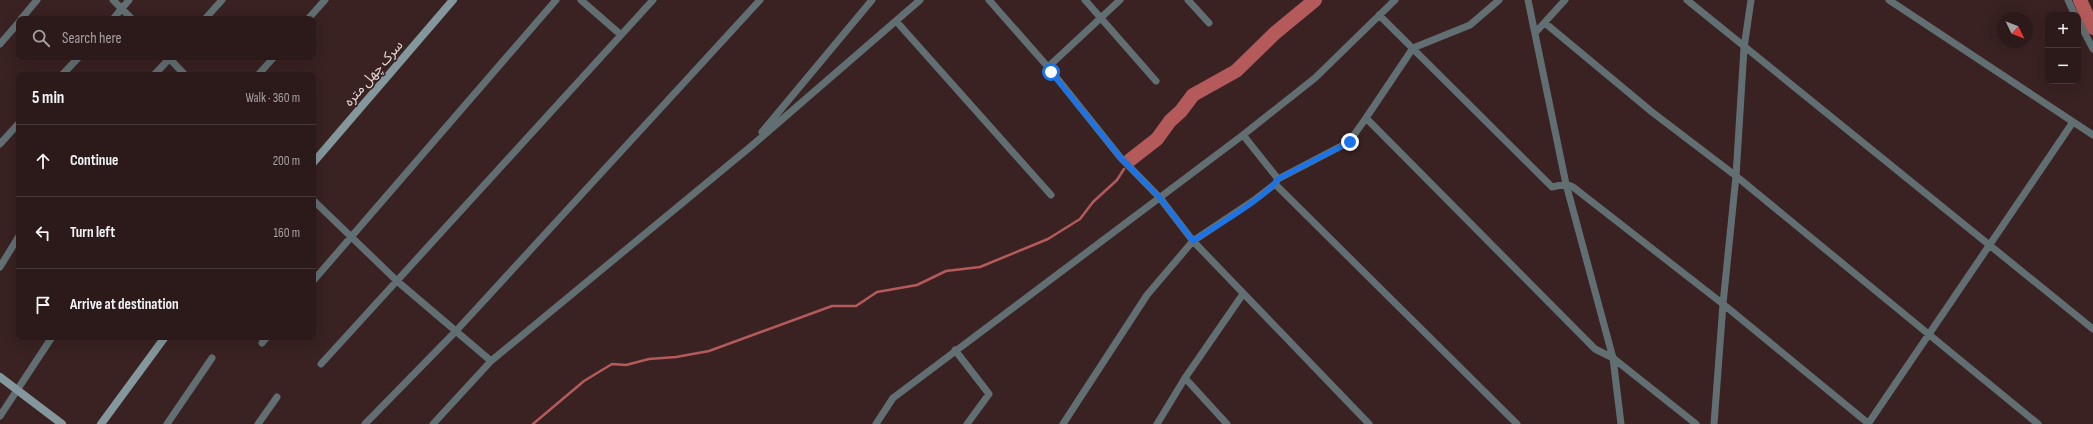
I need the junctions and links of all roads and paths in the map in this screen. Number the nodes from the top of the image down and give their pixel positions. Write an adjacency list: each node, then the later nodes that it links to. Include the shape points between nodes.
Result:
1 (37, 0): 28 (street)
2 (113, 0): 25 (street)
3 (130, 0): 25 (street)
4 (222, 0): 31 (street)
5 (325, 0): 32 (street)
6 (453, 0): 62 (street, سرک چهل متره)
7 (556, 0): 69 (street)
8 (581, 0): 40 (street)
9 (653, 0): 40 (street)
10 (760, 0): 79 (street)
11 (872, 0): 61 (street)
12 (920, 0): 34 (street)
13 (989, 0): 49 (street)
14 (1085, 0): 33 (street)
15 (1120, 0): 33 (street)
16 (1188, 0): 35 (street)
17 (1395, 0): 27 (street)
18 (1498, 0): 42 (street, via 1470,25)
19 (1528, 0): 39 (street)
20 (1565, 0): 36 (street)
21 (1687, 0): 43 (street)
22 (1751, 0): 43 (street)
23 (1889, 0): 56 (street)
24 (2068, 0): 26 (street)
25 (122, 8): 29 (street); 30 (street)
26 (2074, 12)
27 (1379, 14): 42 (street); 58 (street, via 1315,78)
28 (24, 16)
29 (115, 16)
30 (129, 16)
31 (208, 16)
32 (311, 16)
33 (1101, 19): 49 (street); 54 (street)
34 (896, 21): 61 (street); 66 (street)
35 (1209, 23)
36 (1545, 23): 39 (street); 63 (street, via 1652,112)
37 (16, 25): 41 (street)
38 (2081, 26): 44 (street)
39 (1535, 33): 65 (street)
40 (621, 35): 75 (street)
41 (0, 44)
42 (1413, 48): 55 (street); 65 (street, via 1552,187)
43 (1744, 48): 63 (street); 72 (street)
44 (2093, 49)
45 (76, 60): 50 (street)
46 (167, 60): 51 (street)
47 (171, 60): 52 (street)
48 (271, 60): 53 (street)
49 (1048, 67): 67 (street, via 1120,157)
50 (65, 72)
51 (157, 72)
52 (182, 72)
53 (261, 72)
54 (1156, 81)
55 (1366, 118): 64 (street, via 1350,142); 85 (street, via 1595,349)
56 (2073, 122): 59 (street); 72 (street)
57 (16, 126): 60 (street)
58 (1243, 135): 64 (street); 67 (street)
59 (2093, 135)
60 (0, 144)
61 (749, 148): 86 (street)
62 (316, 159)
63 (1736, 176): 77 (street); 80 (street)
64 (1277, 181): 71 (street, via 1253,201); 105 (street)
65 (1566, 184): 77 (street); 85 (street)
66 (1051, 195)
67 (1160, 198): 71 (street); 83 (street)
68 (316, 203): 69 (street)
69 (350, 236): 74 (street); 75 (street)
70 (16, 241): 73 (street)
71 (1193, 241): 76 (street); 101 (street, via 1147,294)
72 (1990, 245): 78 (street); 80 (street)
73 (0, 267)
74 (316, 277)
75 (397, 281): 79 (street); 87 (street)
76 (1243, 294): 89 (street); 104 (street)
77 (1723, 304): 108 (street); 109 (street)
78 (2093, 330)
79 (456, 331): 86 (street); 97 (street)
80 (1930, 334): 109 (street); 110 (street)
81 (50, 340): 90 (street)
82 (163, 340): 94 (street)
83 (955, 350): 99 (street, via 893,398); 100 (street, via 989,394)
84 (212, 358): 95 (street)
85 (1613, 358): 106 (street); 107 (street)
86 (491, 361): 98 (street)
87 (321, 364)
88 (0, 377): 90 (street)
89 (1185, 378): 102 (street); 103 (street)
90 (18, 391): 92 (street); 93 (street)
91 (277, 397): 96 (street)
92 (0, 416)
93 (62, 424)
94 (101, 424)
95 (167, 424)
96 (258, 424)
97 (365, 424)
98 (434, 424)
99 (876, 424)
100 (967, 424)
101 (1063, 424)
102 (1157, 424)
103 (1227, 424)
104 (1369, 424)
105 (1517, 424)
106 (1621, 424)
107 (1696, 424)
108 (1714, 424)
109 (1868, 424)
110 (2038, 424)

